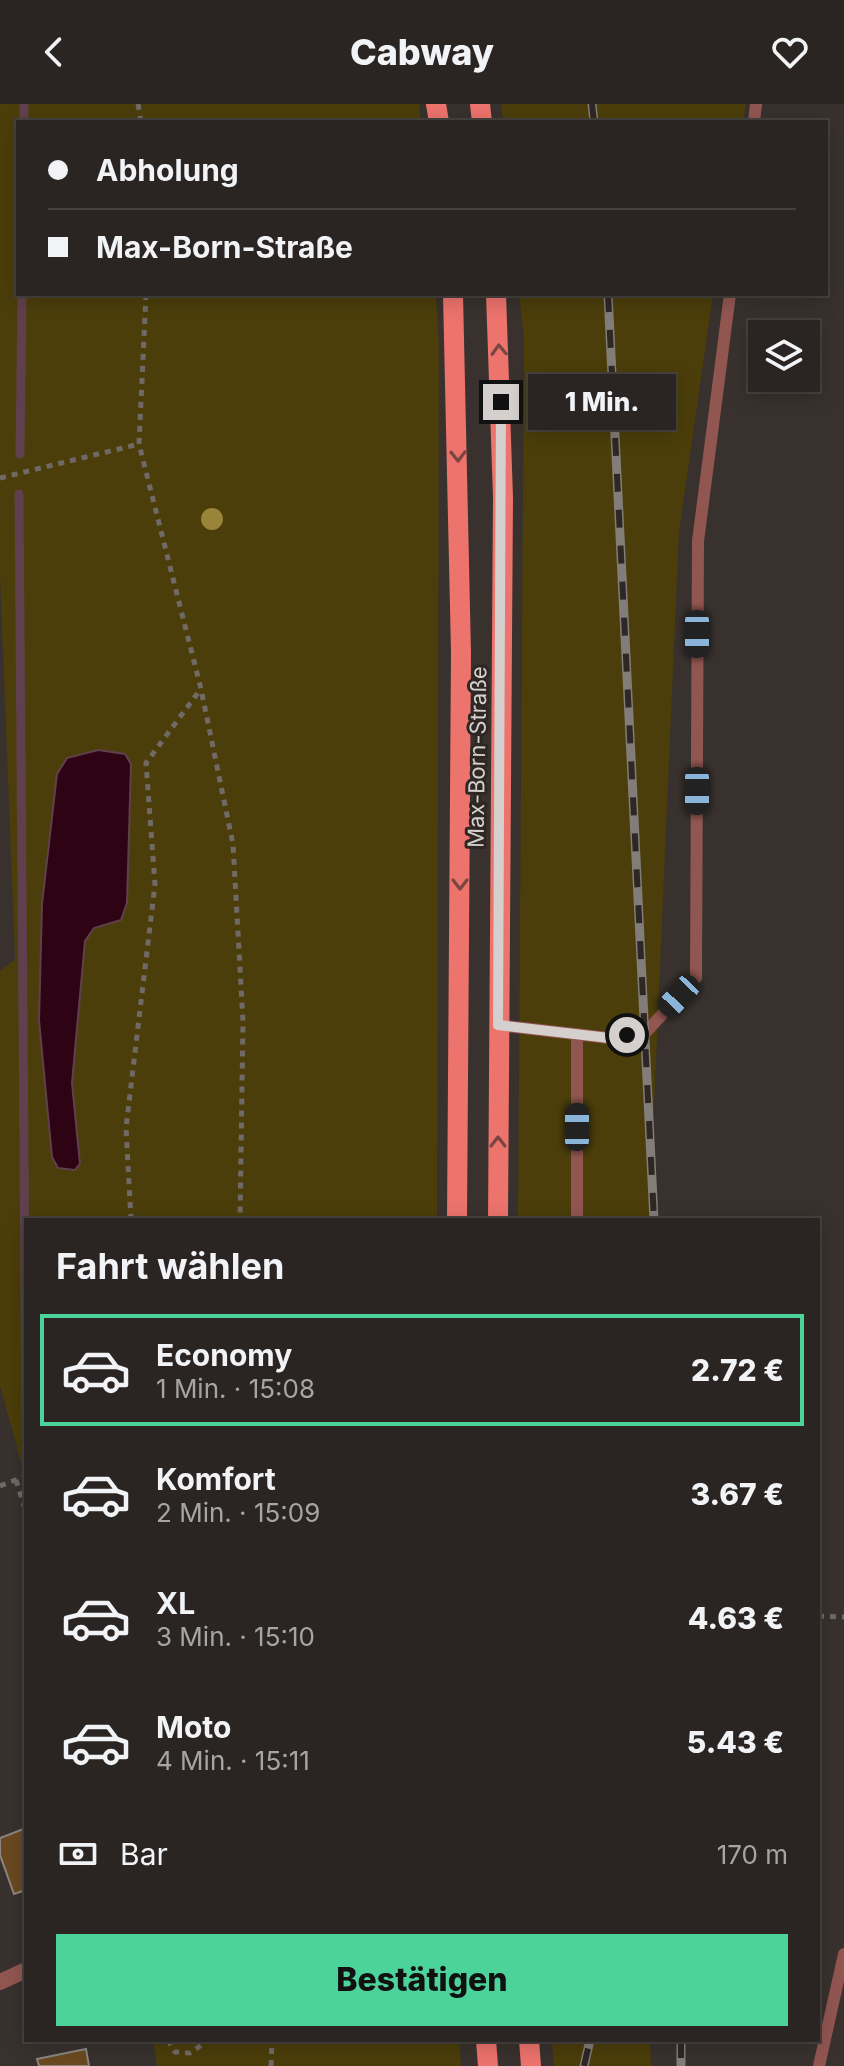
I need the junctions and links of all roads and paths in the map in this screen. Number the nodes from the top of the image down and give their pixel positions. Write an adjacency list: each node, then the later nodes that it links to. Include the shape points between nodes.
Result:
1 (146, 296): 5 (path)
2 (453, 296): 12 (main road, Max-Born-Straße, one-way to 12, via 461,653)
3 (496, 296): 8 (main road, Max-Born-Straße, one-way to 3, via 503,497)
4 (730, 296): 9 (lane, via 698,541 696,978 645,1033 609,1038)
5 (139, 444): 6 (path); 7 (path)
6 (0, 478)
7 (201, 689): 10 (path, via 146,763 155,884 126,1128); 11 (path, via 233,844 243,1022)
8 (498, 1025): 9 (lane); 13 (main road, Max-Born-Straße, one-way to 8)
9 (577, 1034): 14 (lane)
10 (131, 1218)
11 (240, 1218)
12 (457, 1218)
13 (498, 1218)
14 (577, 1218)
15 (24, 1477): 16 (path)
16 (16, 1480): 17 (path); 18 (path)
17 (0, 1486)
18 (24, 1506)
19 (820, 1616): 20 (path)
20 (844, 1617)
21 (844, 1954): 32 (lane)
22 (24, 1971): 23 (street)
23 (0, 1982)
24 (169, 2042): 25 (path, via 175,2052 190,2053)
25 (203, 2042)
26 (272, 2042): 29 (path)
27 (486, 2042): 30 (main road)
28 (529, 2042): 31 (main road)
29 (271, 2066)
30 (488, 2066)
31 (531, 2066)
32 (819, 2066)

